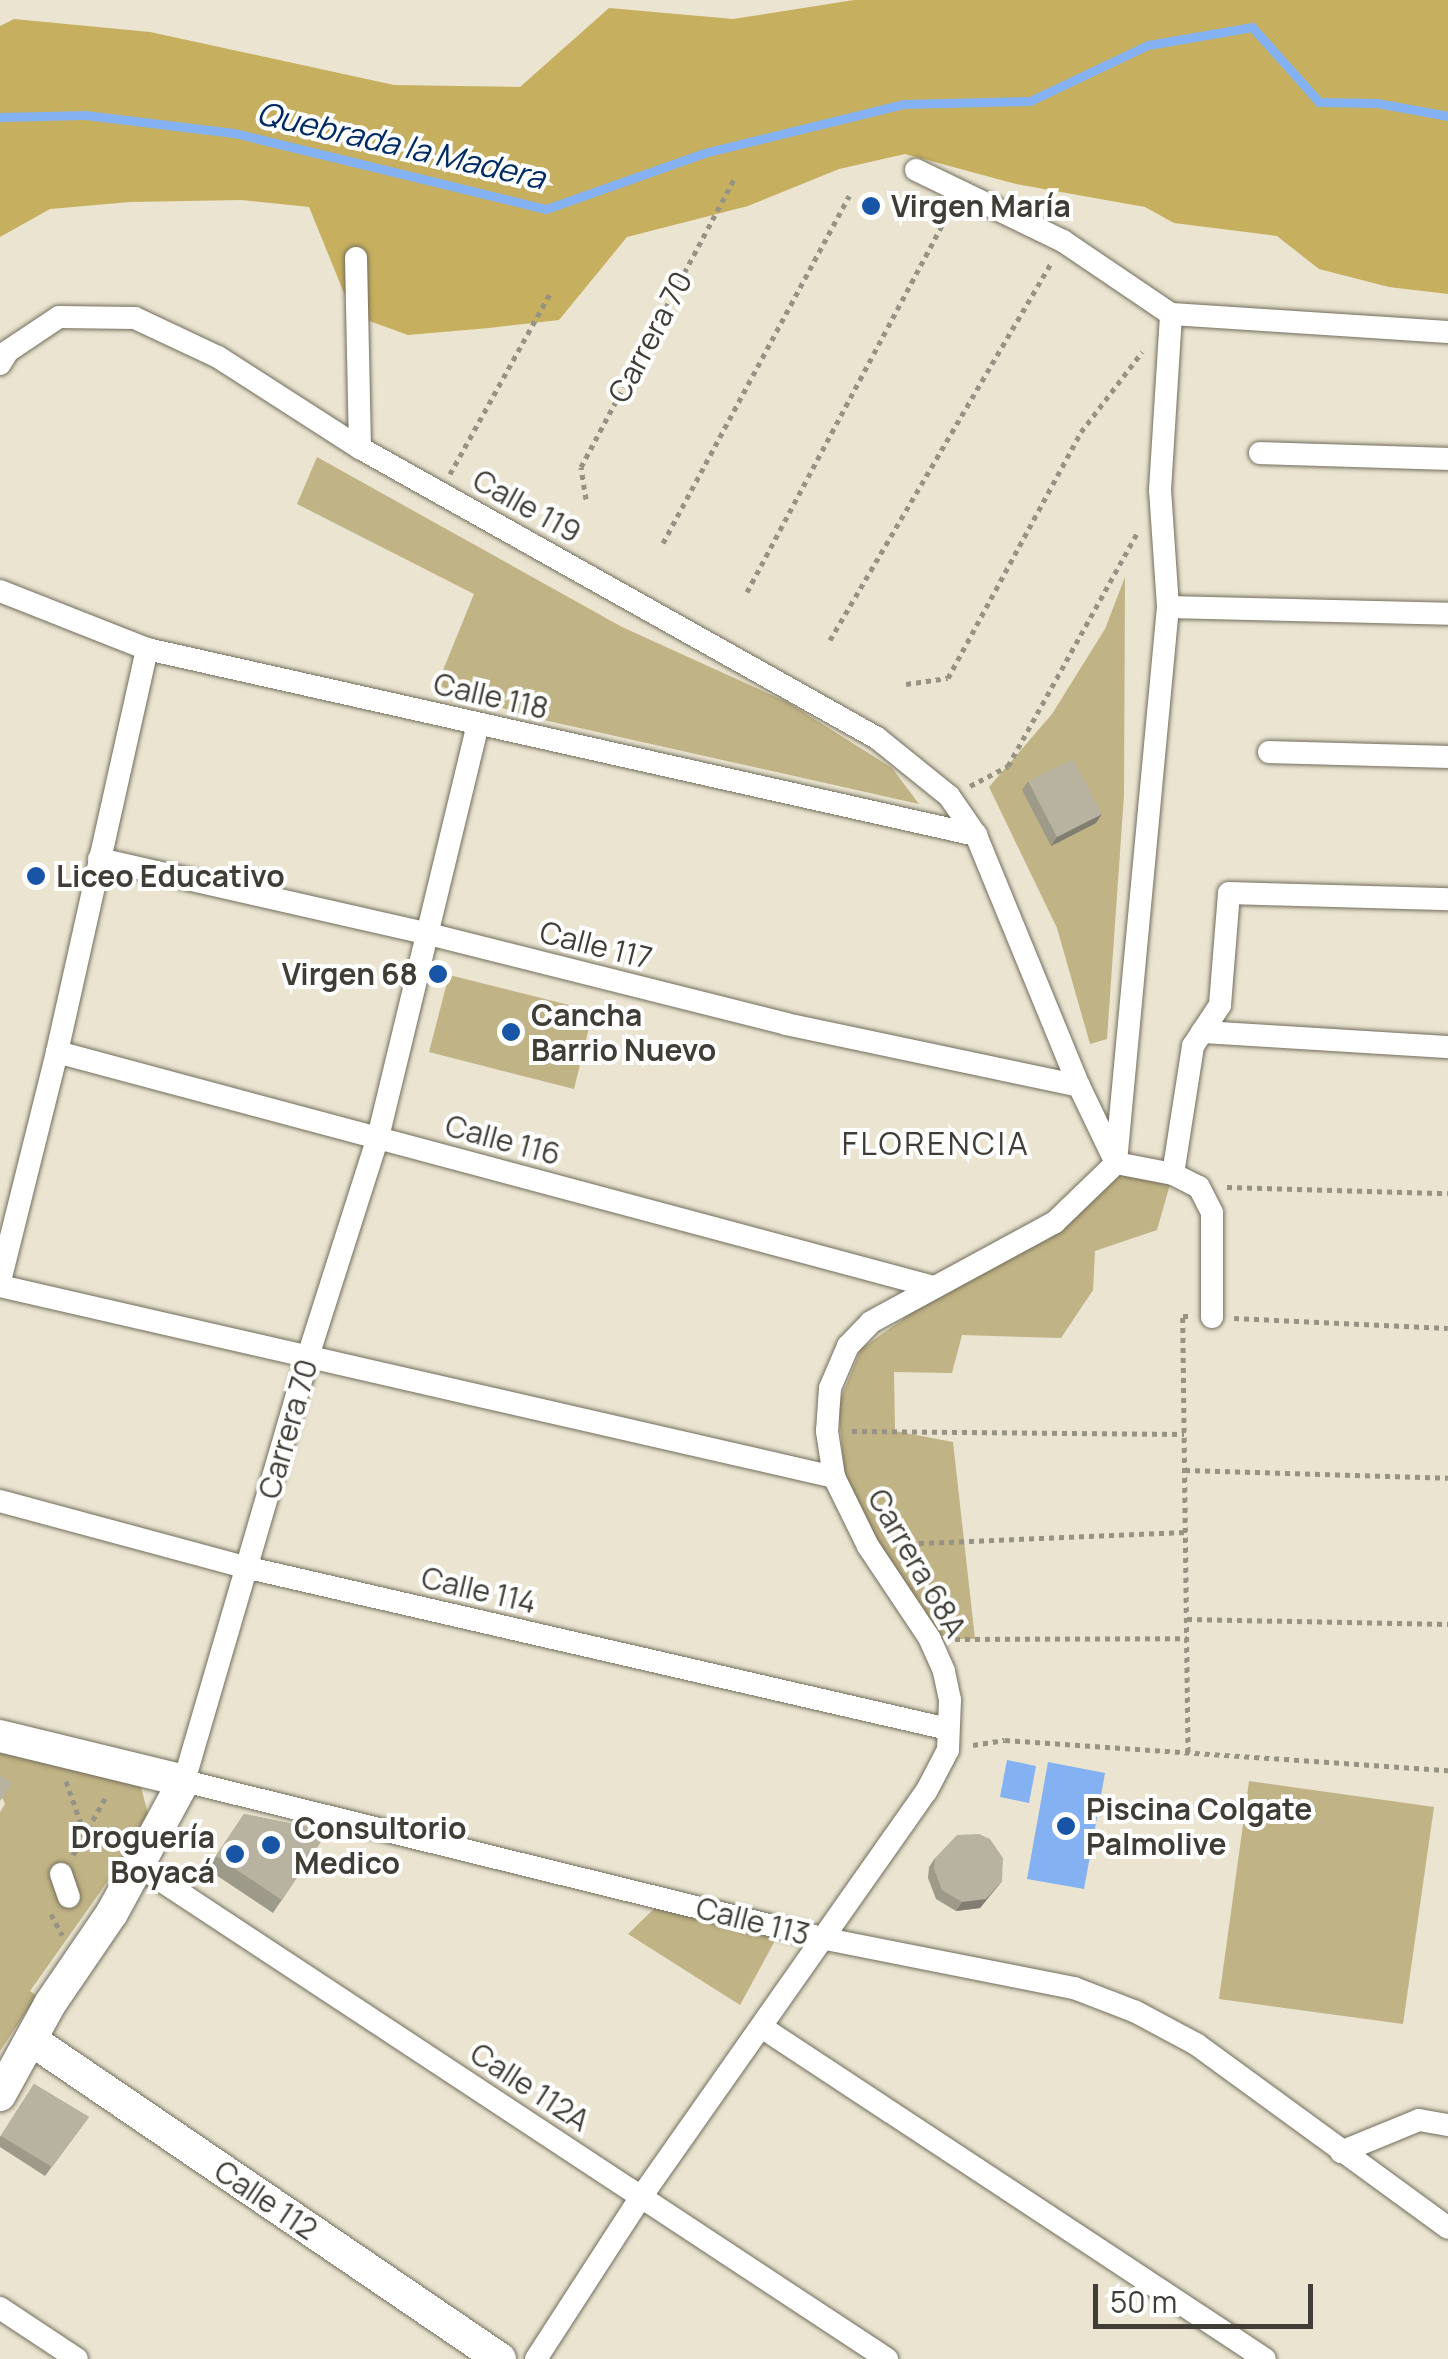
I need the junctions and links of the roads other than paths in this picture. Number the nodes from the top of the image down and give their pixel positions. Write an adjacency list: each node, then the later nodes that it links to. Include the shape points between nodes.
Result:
1 (916, 170): 3 (street, via 1063,242)
2 (356, 258): 6 (street)
3 (1171, 314): 4 (street); 10 (street, via 1160,490)
4 (1448, 332)
5 (0, 364): 6 (street, Calle 119, via 8,351 59,317 136,318 218,356)
6 (360, 448): 16 (street, Calle 119, via 877,738 949,796)
7 (1260, 454): 8 (street)
8 (1448, 458)
9 (0, 592): 12 (street, Calle 118)
10 (1168, 607): 11 (street); 25 (street)
11 (1448, 614)
12 (148, 650): 13 (street, Calle 118); 17 (street)
13 (478, 724): 16 (street, Calle 118); 19 (street, Carrera 70)
14 (1269, 752): 15 (street)
15 (1448, 757)
16 (976, 835): 23 (street)
17 (99, 859): 19 (street, Calle 117); 22 (street)
18 (1448, 899): 20 (street, via 1229,894 1220,1005)
19 (429, 934): 23 (street, Calle 117, via 786,1024); 24 (street, Carrera 70)
20 (1202, 1032): 21 (street); 26 (street, via 1192,1046)
21 (1448, 1047)
22 (57, 1052): 24 (street, Calle 116); 27 (street)
23 (1078, 1086): 25 (street)
24 (378, 1137): 28 (street, Calle 116); 30 (street, Carrera 70)
25 (1116, 1162): 26 (street); 28 (street, Carrera 68A, via 1055,1222)
26 (1172, 1174): 29 (street, via 1199,1186 1212,1213)
27 (0, 1283): 30 (street)
28 (934, 1287): 31 (street, Carrera 68A, via 871,1322 848,1346 830,1388)
29 (1212, 1316)
30 (308, 1357): 31 (street); 33 (street, Carrera 70)
31 (834, 1478): 35 (street, Carrera 68A, via 868,1546 930,1639 950,1700)
32 (0, 1500): 33 (street, Calle 114)
33 (249, 1568): 35 (street, Calle 114); 36 (street, Carrera 70)
34 (0, 1736): 36 (street, Calle 113)
35 (948, 1739): 40 (street, via 926,1792)
36 (184, 1781): 37 (street, Carrera 70); 40 (street, Calle 113)
37 (139, 1866): 42 (street, Carrera 70); 46 (street, Calle 112A)
38 (61, 1874): 39 (street)
39 (70, 1897)
40 (826, 1938): 41 (street); 45 (street, Calle 113, via 1074,1988 1136,2012 1196,2044)
41 (763, 2028): 46 (street); 53 (street)
42 (33, 2041): 43 (street, Carrera 70); 50 (street, Calle 112)
43 (0, 2094)
44 (1448, 2125): 45 (street, via 1419,2120)
45 (1341, 2152): 47 (street, Calle 113)
46 (641, 2197): 51 (street); 52 (street, Calle 112A)
47 (1448, 2228)
48 (0, 2308): 49 (street)
49 (77, 2359)
50 (500, 2359)
51 (536, 2359)
52 (886, 2359)
53 (1265, 2359)

